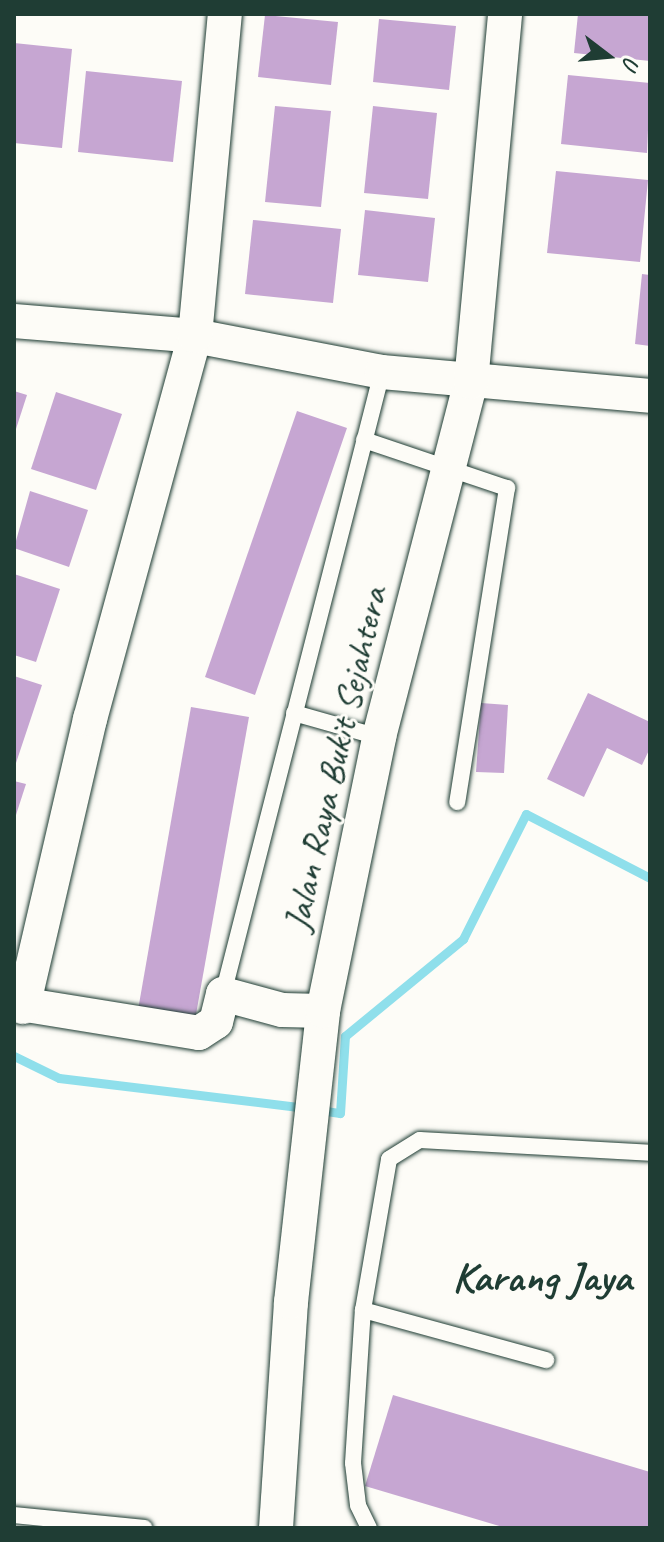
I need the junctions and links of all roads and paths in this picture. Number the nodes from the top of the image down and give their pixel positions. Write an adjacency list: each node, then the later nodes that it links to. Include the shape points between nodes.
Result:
1 (225, 14): 4 (street)
2 (505, 14): 6 (street, Jalan Raya Bukit Sejahtera)
3 (14, 321): 4 (street)
4 (195, 336): 5 (street); 14 (street)
5 (382, 372): 6 (street); 8 (lane)
6 (471, 382): 7 (street); 9 (street, Jalan Raya Bukit Sejahtera)
7 (650, 396)
8 (364, 440): 9 (lane); 10 (lane)
9 (449, 468): 11 (street, Jalan Raya Bukit Sejahtera); 12 (lane, via 500,482 508,495)
10 (294, 713): 11 (lane); 13 (lane)
11 (379, 737): 15 (street, Jalan Raya Bukit Sejahtera)
12 (457, 802)
13 (223, 994): 14 (street, via 216,1022 199,1033); 15 (street)
14 (18, 1005)
15 (321, 1021): 21 (street, Jalan Raya Bukit Sejahtera, via 291,1302)
16 (650, 1153): 17 (lane, via 407,1143 389,1159)
17 (363, 1310): 18 (lane); 22 (lane, via 353,1463 358,1505)
18 (546, 1360)
19 (14, 1515): 20 (lane)
20 (144, 1528)
21 (276, 1528)
22 (369, 1528)

